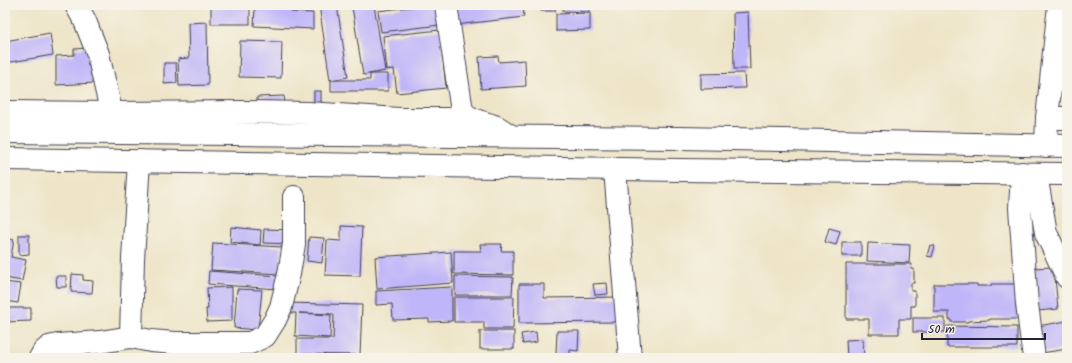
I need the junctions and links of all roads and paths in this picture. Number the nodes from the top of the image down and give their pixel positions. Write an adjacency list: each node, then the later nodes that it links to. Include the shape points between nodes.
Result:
1 (76, 5): 7 (main road, via 98,54)
2 (446, 5): 6 (main road, via 462,111)
3 (1059, 5): 5 (main road)
4 (5, 112): 7 (main road)
5 (1057, 118): 10 (main road)
6 (473, 119): 7 (main road, via 399,119 243,112); 9 (main road, via 496,127)
7 (113, 123): 8 (main road); 9 (main road)
8 (5, 132)
9 (511, 136): 10 (main road)
10 (1056, 146)
11 (5, 159): 12 (main road)
12 (139, 161): 13 (main road); 19 (main road)
13 (615, 169): 14 (main road); 23 (main road)
14 (1029, 174): 15 (main road); 17 (main road, via 1046,233); 24 (main road, via 1020,208)
15 (1067, 174)
16 (294, 197): 21 (main road, via 294,244 281,307 265,336)
17 (1062, 254): 18 (main road)
18 (1067, 277)
19 (131, 337): 20 (main road); 22 (main road, via 49,347)
20 (176, 350): 21 (main road)
21 (250, 350)
22 (40, 358)
23 (630, 358)
24 (1034, 358)

